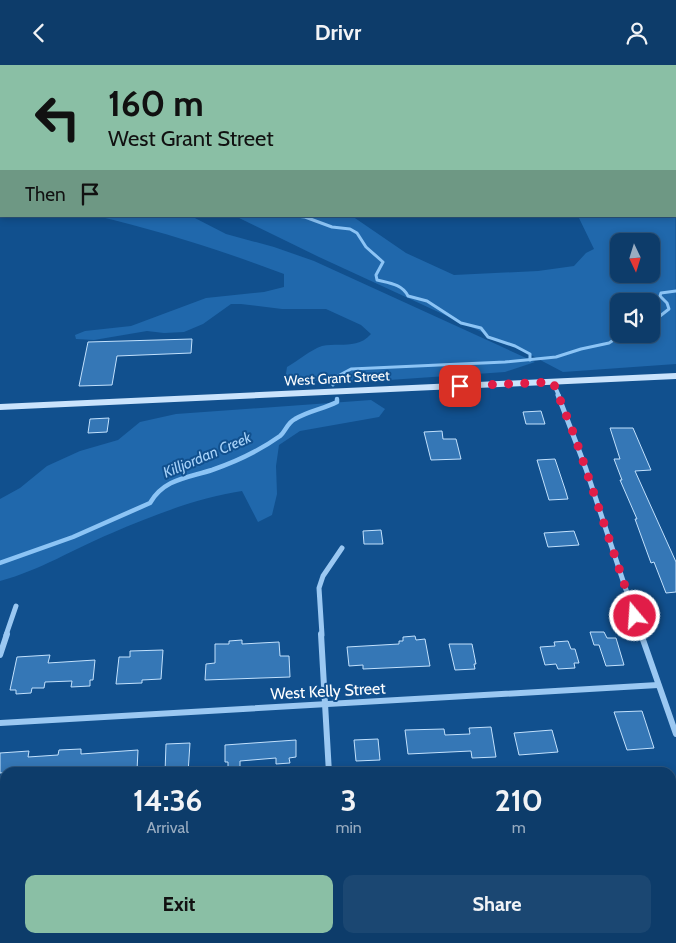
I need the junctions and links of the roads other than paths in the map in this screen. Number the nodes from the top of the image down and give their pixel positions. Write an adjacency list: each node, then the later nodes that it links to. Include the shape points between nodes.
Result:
1 (676, 376): 2 (main road, West Grant Street)
2 (553, 382): 3 (main road, West Grant Street); 7 (street, via 575,437)
3 (0, 407)
4 (342, 548): 8 (street, via 323,576 320,588)
5 (16, 606): 6 (street)
6 (0, 655)
7 (658, 685): 8 (street, West Kelly Street); 10 (street)
8 (327, 705): 9 (street, West Kelly Street); 11 (street)
9 (0, 723)
10 (676, 734)
11 (329, 767)

